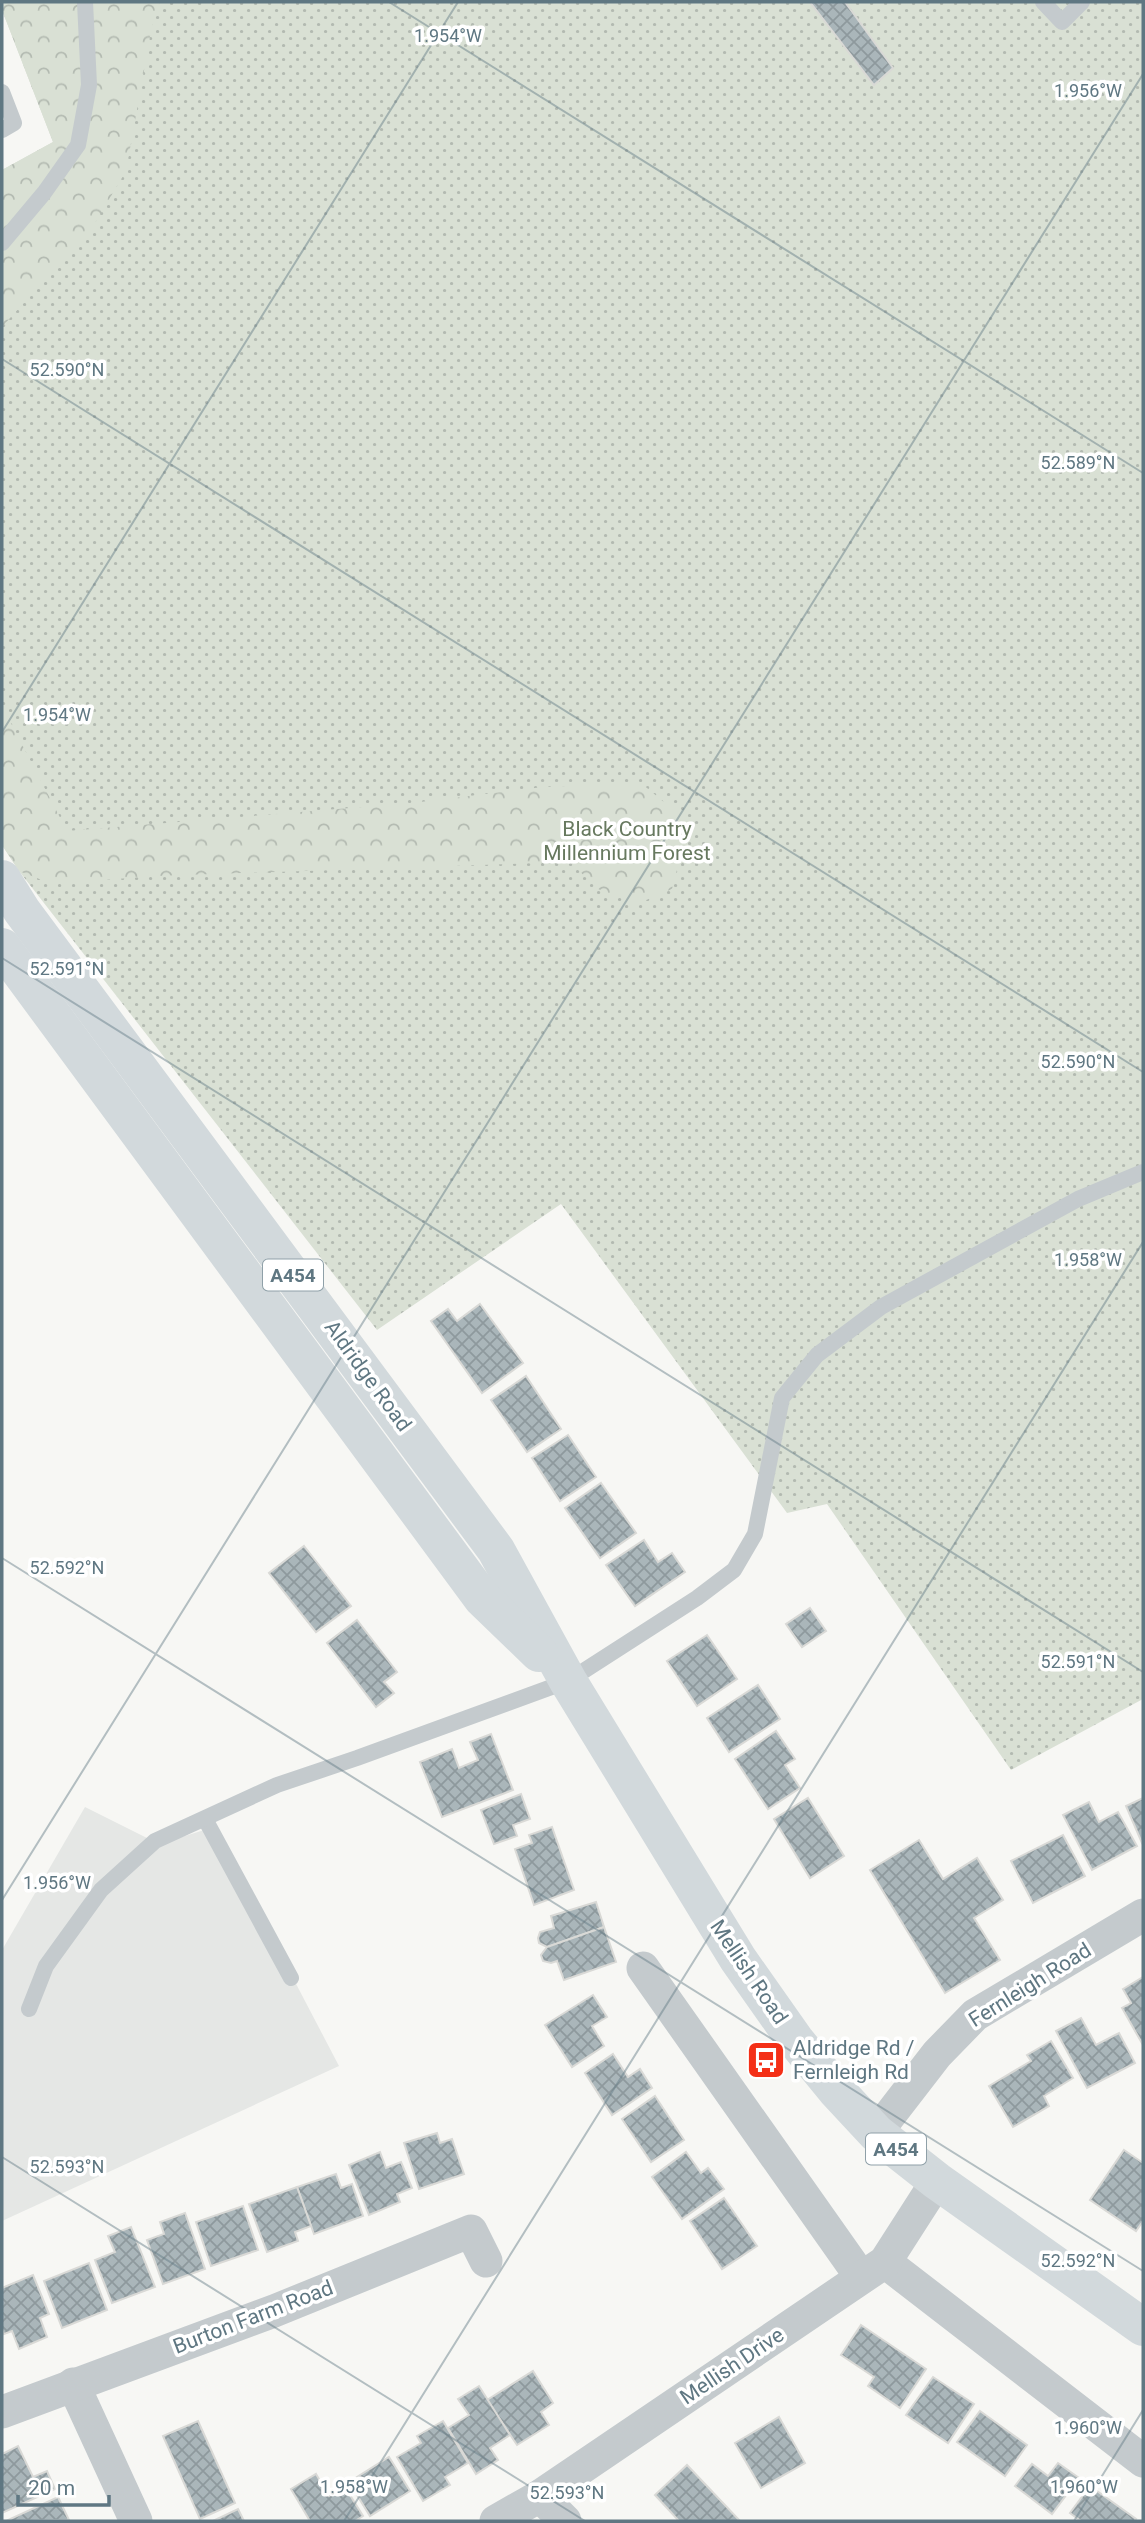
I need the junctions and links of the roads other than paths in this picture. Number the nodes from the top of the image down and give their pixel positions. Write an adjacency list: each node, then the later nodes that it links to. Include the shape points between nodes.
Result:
1 (85, 2): 6 (lane, via 89,85 78,145)
2 (1043, 2): 3 (lane, via 1062,22)
3 (1082, 2)
4 (2, 92): 5 (lane, via 14,123)
5 (2, 130)
6 (2, 243)
7 (2, 879): 10 (main road, Aldridge Road / A454, via 496,1550)
8 (2, 947): 10 (main road, Aldridge Road / A454, via 482,1598)
9 (1143, 1172): 10 (lane, via 1078,1199 881,1307 817,1355 782,1398 755,1534 734,1570)
10 (568, 1681): 11 (lane, via 277,1785); 12 (main road, Aldridge Road / A454)
11 (205, 1819): 15 (lane); 16 (lane, via 155,1841 101,1889 46,1966)
12 (708, 1910): 17 (main road, Mellish Road / A454, via 795,2040)
13 (1143, 1914): 17 (street, Fernleigh Road, via 975,2015 937,2054)
14 (643, 1968): 20 (street)
15 (291, 1978)
16 (29, 2009)
17 (876, 2133): 18 (main road, Mellish Road / A454)
18 (937, 2181): 20 (street, Mellish Drive); 21 (main road, Mellish Road / A454)
19 (486, 2261): 22 (street, Burton Farm Road, via 471,2231 274,2311)
20 (873, 2269): 24 (street); 25 (street, Mellish Drive)
21 (1143, 2327)
22 (73, 2384): 23 (street, Burton Farm Road); 26 (street)
23 (2, 2412)
24 (1143, 2461)
25 (540, 2496): 27 (street, Mellish Drive); 28 (street)
26 (136, 2521)
27 (496, 2521)
28 (565, 2521)

